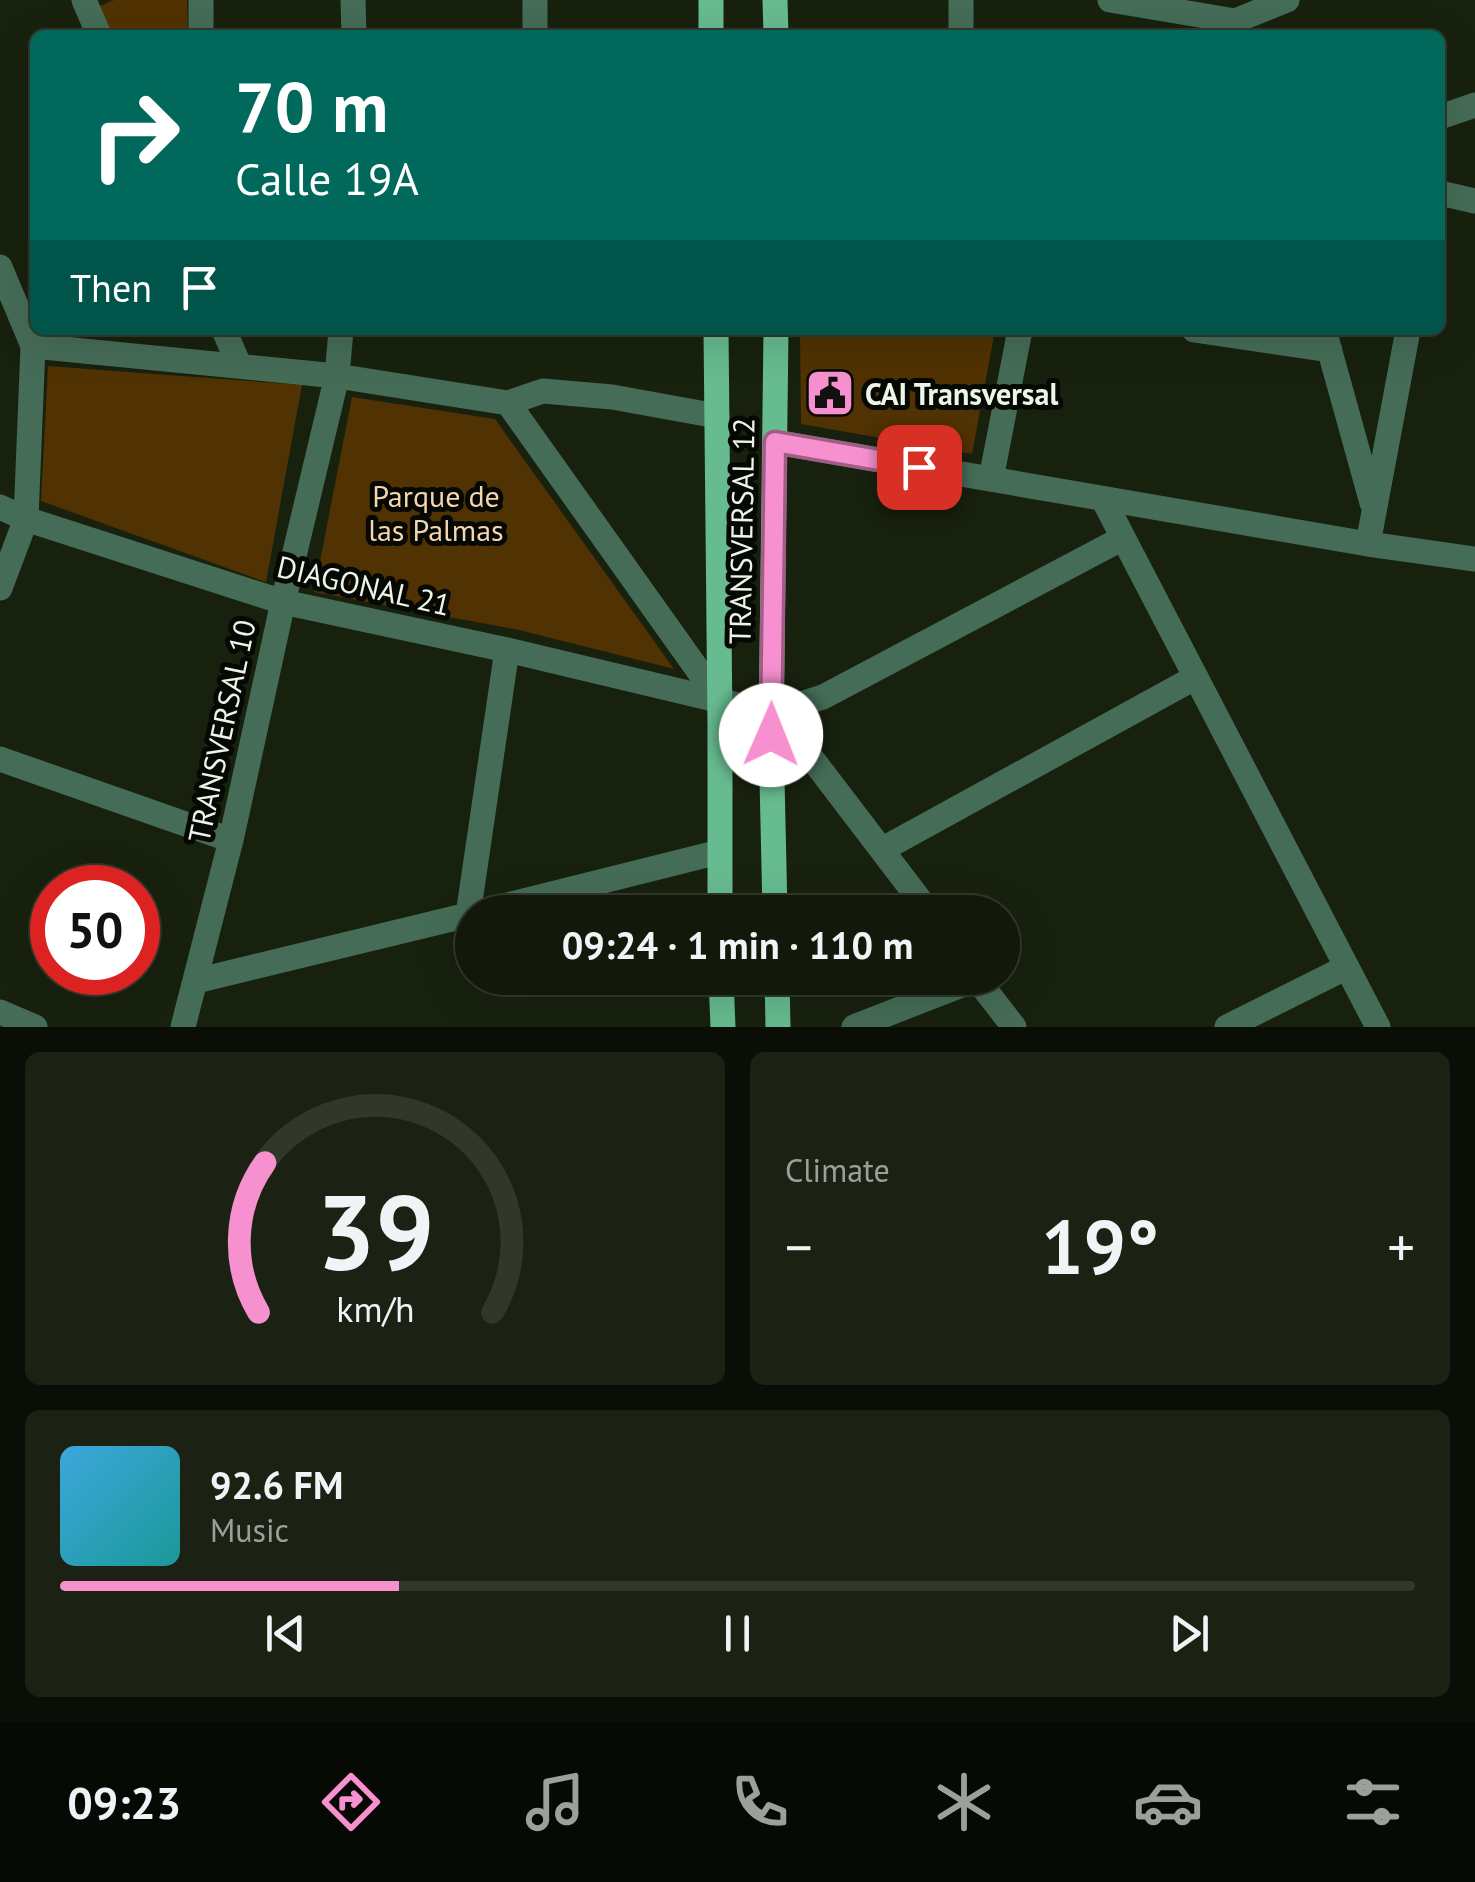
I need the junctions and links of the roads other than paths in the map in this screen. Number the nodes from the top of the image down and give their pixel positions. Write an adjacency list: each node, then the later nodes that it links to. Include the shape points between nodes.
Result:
1 (84, 0): 11 (street)
2 (201, 0): 12 (street)
3 (353, 0): 13 (street)
4 (535, 0): 14 (street)
5 (711, 0): 15 (main road)
6 (775, 0): 16 (main road)
7 (960, 0): 17 (street)
8 (1110, 0): 10 (street)
9 (1287, 0): 10 (street)
10 (1237, 28)
11 (97, 30)
12 (201, 30)
13 (354, 30)
14 (535, 30)
15 (712, 30)
16 (776, 30)
17 (960, 30)
18 (1475, 105): 19 (street)
19 (1445, 116)
20 (1445, 194): 21 (street)
21 (1475, 200)
22 (0, 267): 23 (street)
23 (12, 312): 32 (street)
24 (226, 335): 33 (street)
25 (341, 335): 34 (street, TRANSVERSAL 10)
26 (716, 335): 36 (main road, TRANSVERSAL 12)
27 (776, 335): 37 (main road, TRANSVERSAL 12)
28 (1019, 335): 38 (street)
29 (1260, 335): 31 (street)
30 (1407, 335): 41 (street)
31 (1327, 340): 41 (street)
32 (34, 346): 33 (street); 42 (street)
33 (238, 366): 34 (street)
34 (338, 376): 35 (street); 47 (street, TRANSVERSAL 10)
35 (508, 404): 36 (street, via 543,391); 50 (street)
36 (717, 416): 50 (main road, TRANSVERSAL 12)
37 (775, 442): 38 (street); 51 (main road, TRANSVERSAL 12)
38 (992, 479): 39 (street)
39 (1103, 498): 43 (street); 44 (street)
40 (0, 507): 42 (street, DIAGONAL 21)
41 (1374, 509): 44 (street)
42 (26, 519): 46 (street); 47 (street, DIAGONAL 21)
43 (1123, 538): 49 (street); 51 (street, via 823,697)
44 (1368, 544): 45 (street)
45 (1475, 559)
46 (0, 588)
47 (282, 602): 48 (street, DIAGONAL 21); 53 (street, TRANSVERSAL 10)
48 (506, 650): 50 (street, DIAGONAL 21); 56 (street)
49 (1196, 677): 54 (street); 62 (street)
50 (720, 701): 51 (street, DIAGONAL 21); 55 (main road, TRANSVERSAL 12)
51 (772, 714): 54 (street); 59 (main road, TRANSVERSAL 12)
52 (0, 759): 53 (street)
53 (231, 840): 63 (street, TRANSVERSAL 10)
54 (883, 850): 60 (street)
55 (719, 852): 57 (street); 58 (main road, TRANSVERSAL 12)
56 (475, 895)
57 (548, 895)
58 (720, 895)
59 (775, 895)
60 (916, 895)
61 (455, 918): 63 (street)
62 (1347, 967): 75 (street); 76 (street)
63 (196, 981): 70 (street, TRANSVERSAL 10)
64 (721, 995): 71 (main road)
65 (777, 995): 72 (main road)
66 (934, 995): 73 (street)
67 (990, 995): 74 (street)
68 (0, 1012): 69 (street)
69 (35, 1027)
70 (183, 1027)
71 (722, 1027)
72 (778, 1027)
73 (854, 1027)
74 (1014, 1027)
75 (1228, 1027)
76 (1378, 1027)

